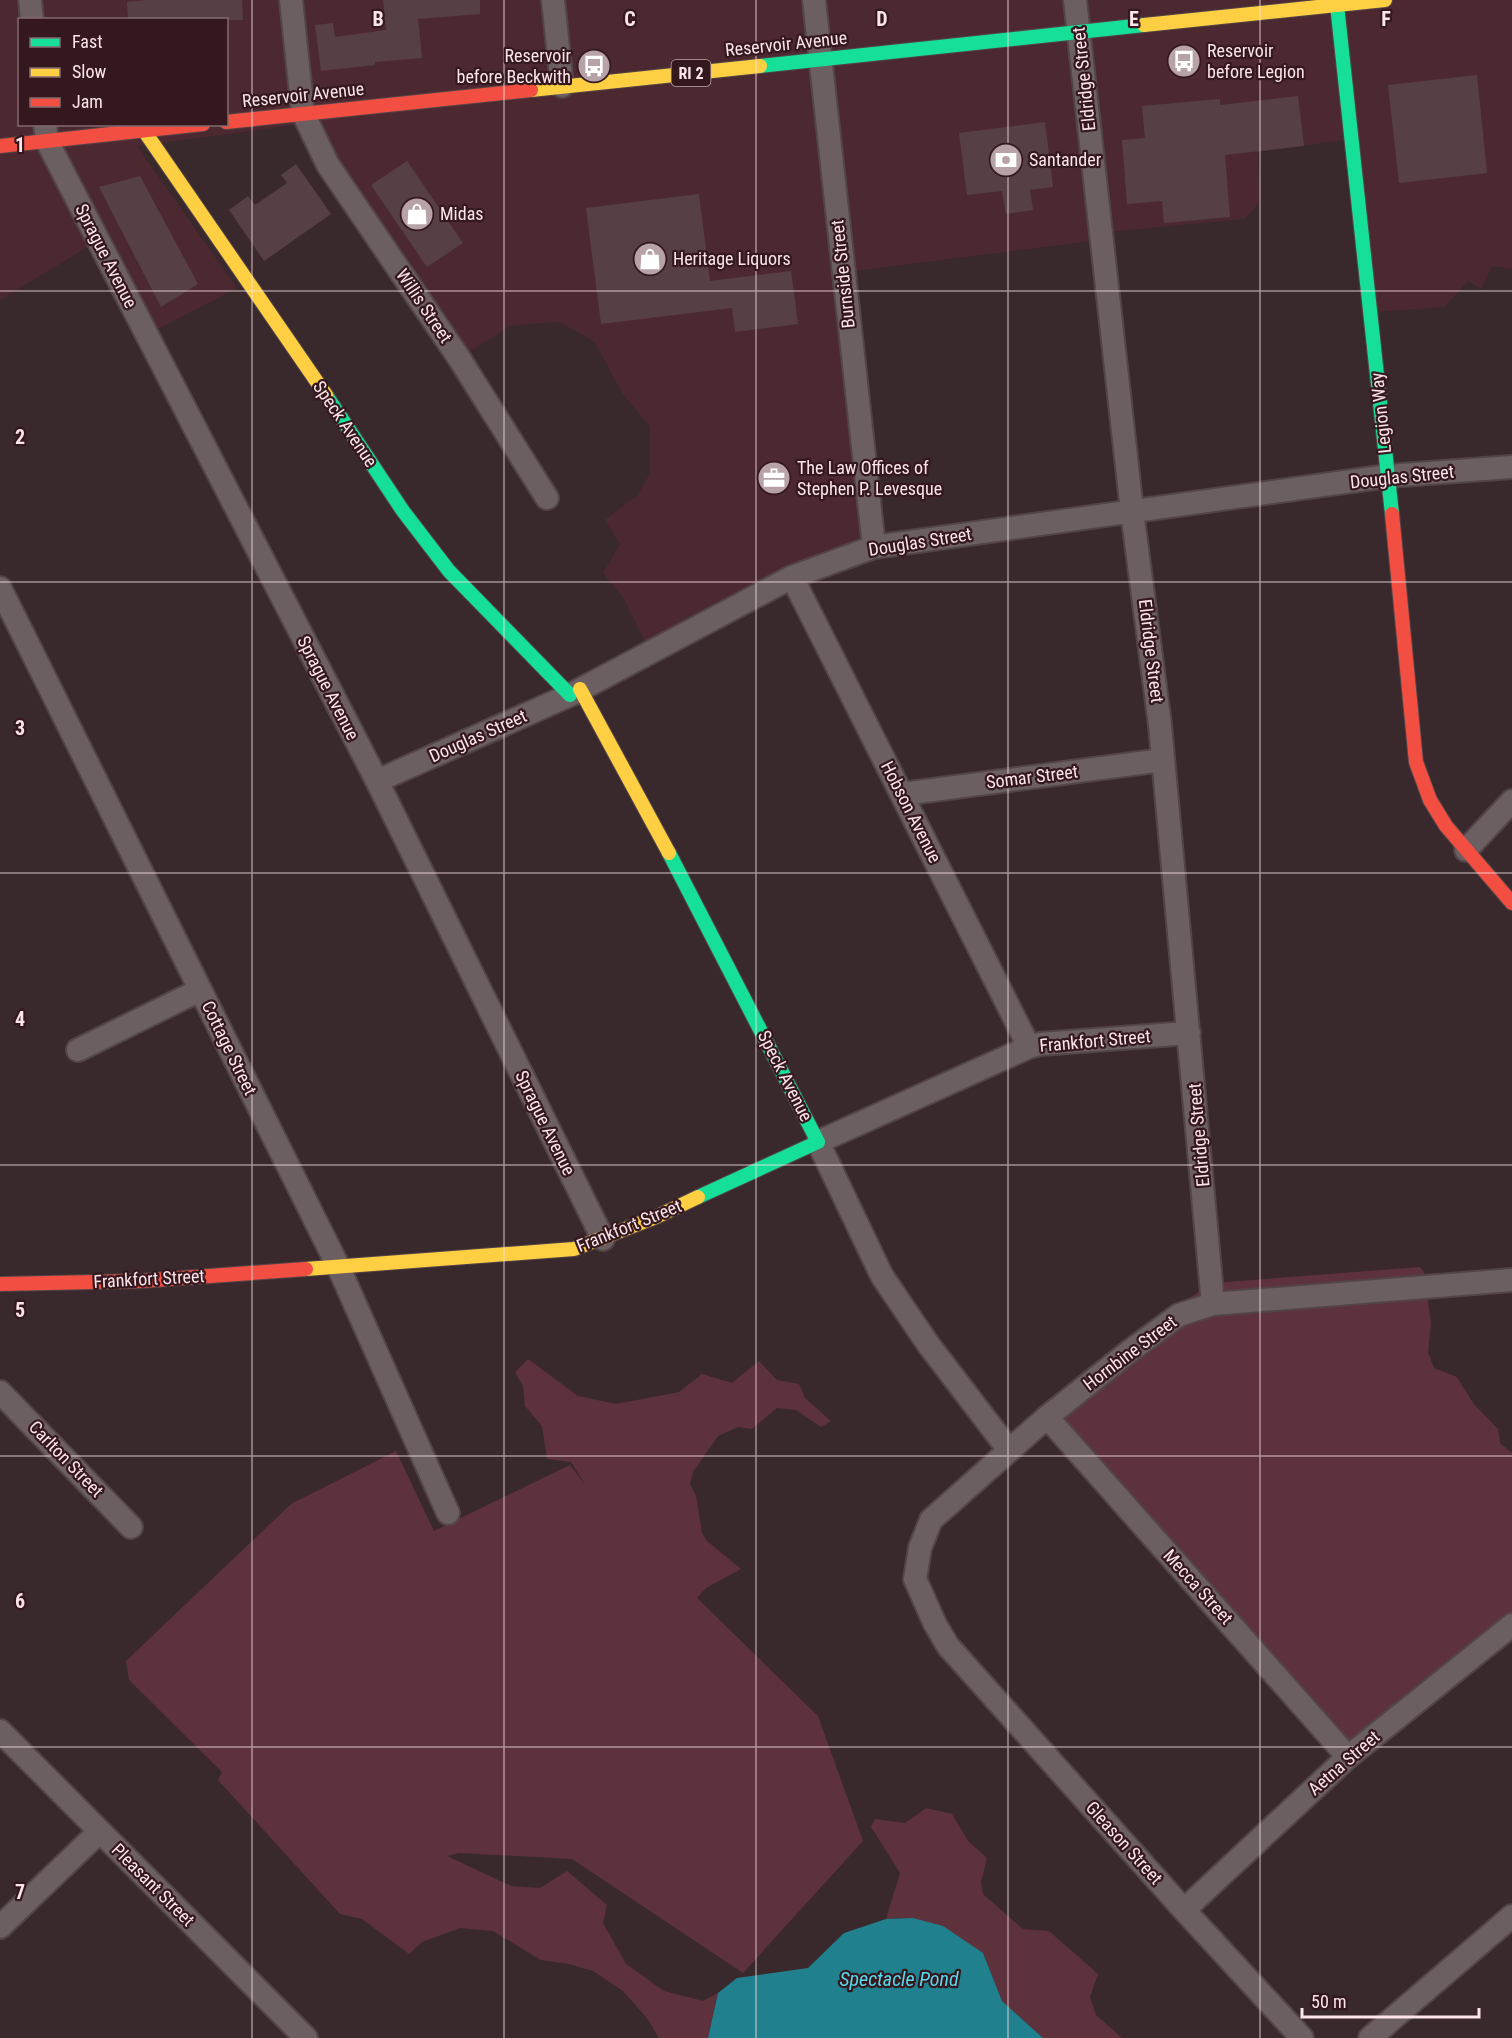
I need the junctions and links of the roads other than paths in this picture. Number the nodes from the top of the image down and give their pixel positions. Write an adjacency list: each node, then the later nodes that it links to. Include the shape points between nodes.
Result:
1 (30, 0): 8 (street)
2 (291, 0): 12 (street, Willis Street)
3 (553, 0): 11 (street)
4 (814, 0): 10 (street, Burnside Street)
5 (1075, 0): 9 (street, Eldridge Street)
6 (1385, 0): 7 (street, Reservoir Avenue / RI 2)
7 (1337, 2): 9 (street, Reservoir Avenue / RI 2); 19 (street, Legion Way)
8 (32, 18)
9 (1079, 32): 10 (street, Reservoir Avenue / RI 2); 21 (street, Eldridge Street)
10 (820, 59): 11 (street, Reservoir Avenue / RI 2); 22 (street, Burnside Street)
11 (562, 86): 12 (street, Reservoir Avenue / RI 2)
12 (303, 113): 13 (street, Reservoir Avenue / RI 2); 20 (street, Willis Street, via 328,165 459,358)
13 (228, 122)
14 (189, 126): 15 (street)
15 (146, 132): 16 (street); 25 (street, Speck Avenue, via 403,511 449,571)
16 (46, 133): 17 (street); 27 (street, Sprague Avenue)
17 (0, 146)
18 (1512, 467): 19 (street, Douglas Street)
19 (1388, 476): 21 (street, Douglas Street); 30 (street, Legion Way, via 1416,762 1430,800)
20 (547, 498)
21 (1132, 511): 22 (street, Douglas Street); 26 (street, Eldridge Street)
22 (874, 547): 23 (street, Douglas Street)
23 (792, 576): 25 (street, Douglas Street); 28 (street, Hobson Avenue)
24 (0, 588): 32 (street, Cottage Street)
25 (575, 692): 27 (street, Douglas Street); 36 (street, Speck Avenue, via 648,812)
26 (1162, 760): 28 (street, Somar Street); 33 (street, Eldridge Street)
27 (377, 781): 37 (street, Sprague Avenue)
28 (902, 794): 34 (street, Hobson Avenue)
29 (1512, 801): 30 (street)
30 (1466, 850): 31 (street, Legion Way)
31 (1512, 903)
32 (200, 990): 35 (street); 38 (street, Cottage Street)
33 (1189, 1033): 34 (street, Frankfort Street); 41 (street, Eldridge Street)
34 (1029, 1047): 36 (street, Frankfort Street)
35 (78, 1050)
36 (818, 1142): 37 (street, Frankfort Street); 44 (street, Speck Avenue, via 882,1276 928,1344)
37 (603, 1239): 38 (street, Frankfort Street, via 574,1249)
38 (338, 1266): 40 (street, Frankfort Street, via 141,1281); 45 (street, Cottage Street)
39 (1512, 1280): 41 (street, Hornbine Street)
40 (0, 1284)
41 (1213, 1304): 43 (street, Hornbine Street, via 1179,1315)
42 (0, 1392): 46 (street, Carlton Street)
43 (1047, 1417): 44 (street, Hornbine Street); 50 (street, Mecca Street)
44 (1010, 1450): 48 (street, Hornbine Street, via 930,1520 920,1548 915,1579)
45 (448, 1514)
46 (131, 1527)
47 (1512, 1625): 50 (street, Aetna Street)
48 (948, 1646): 52 (street, Gleason Street)
49 (0, 1731): 51 (street, Pleasant Street)
50 (1348, 1757): 52 (street, Aetna Street)
51 (99, 1832): 54 (street); 55 (street, Pleasant Street)
52 (1184, 1910): 56 (street, Gleason Street)
53 (1512, 1916): 57 (street)
54 (0, 1927)
55 (306, 2038)
56 (1302, 2038)
57 (1370, 2038)

